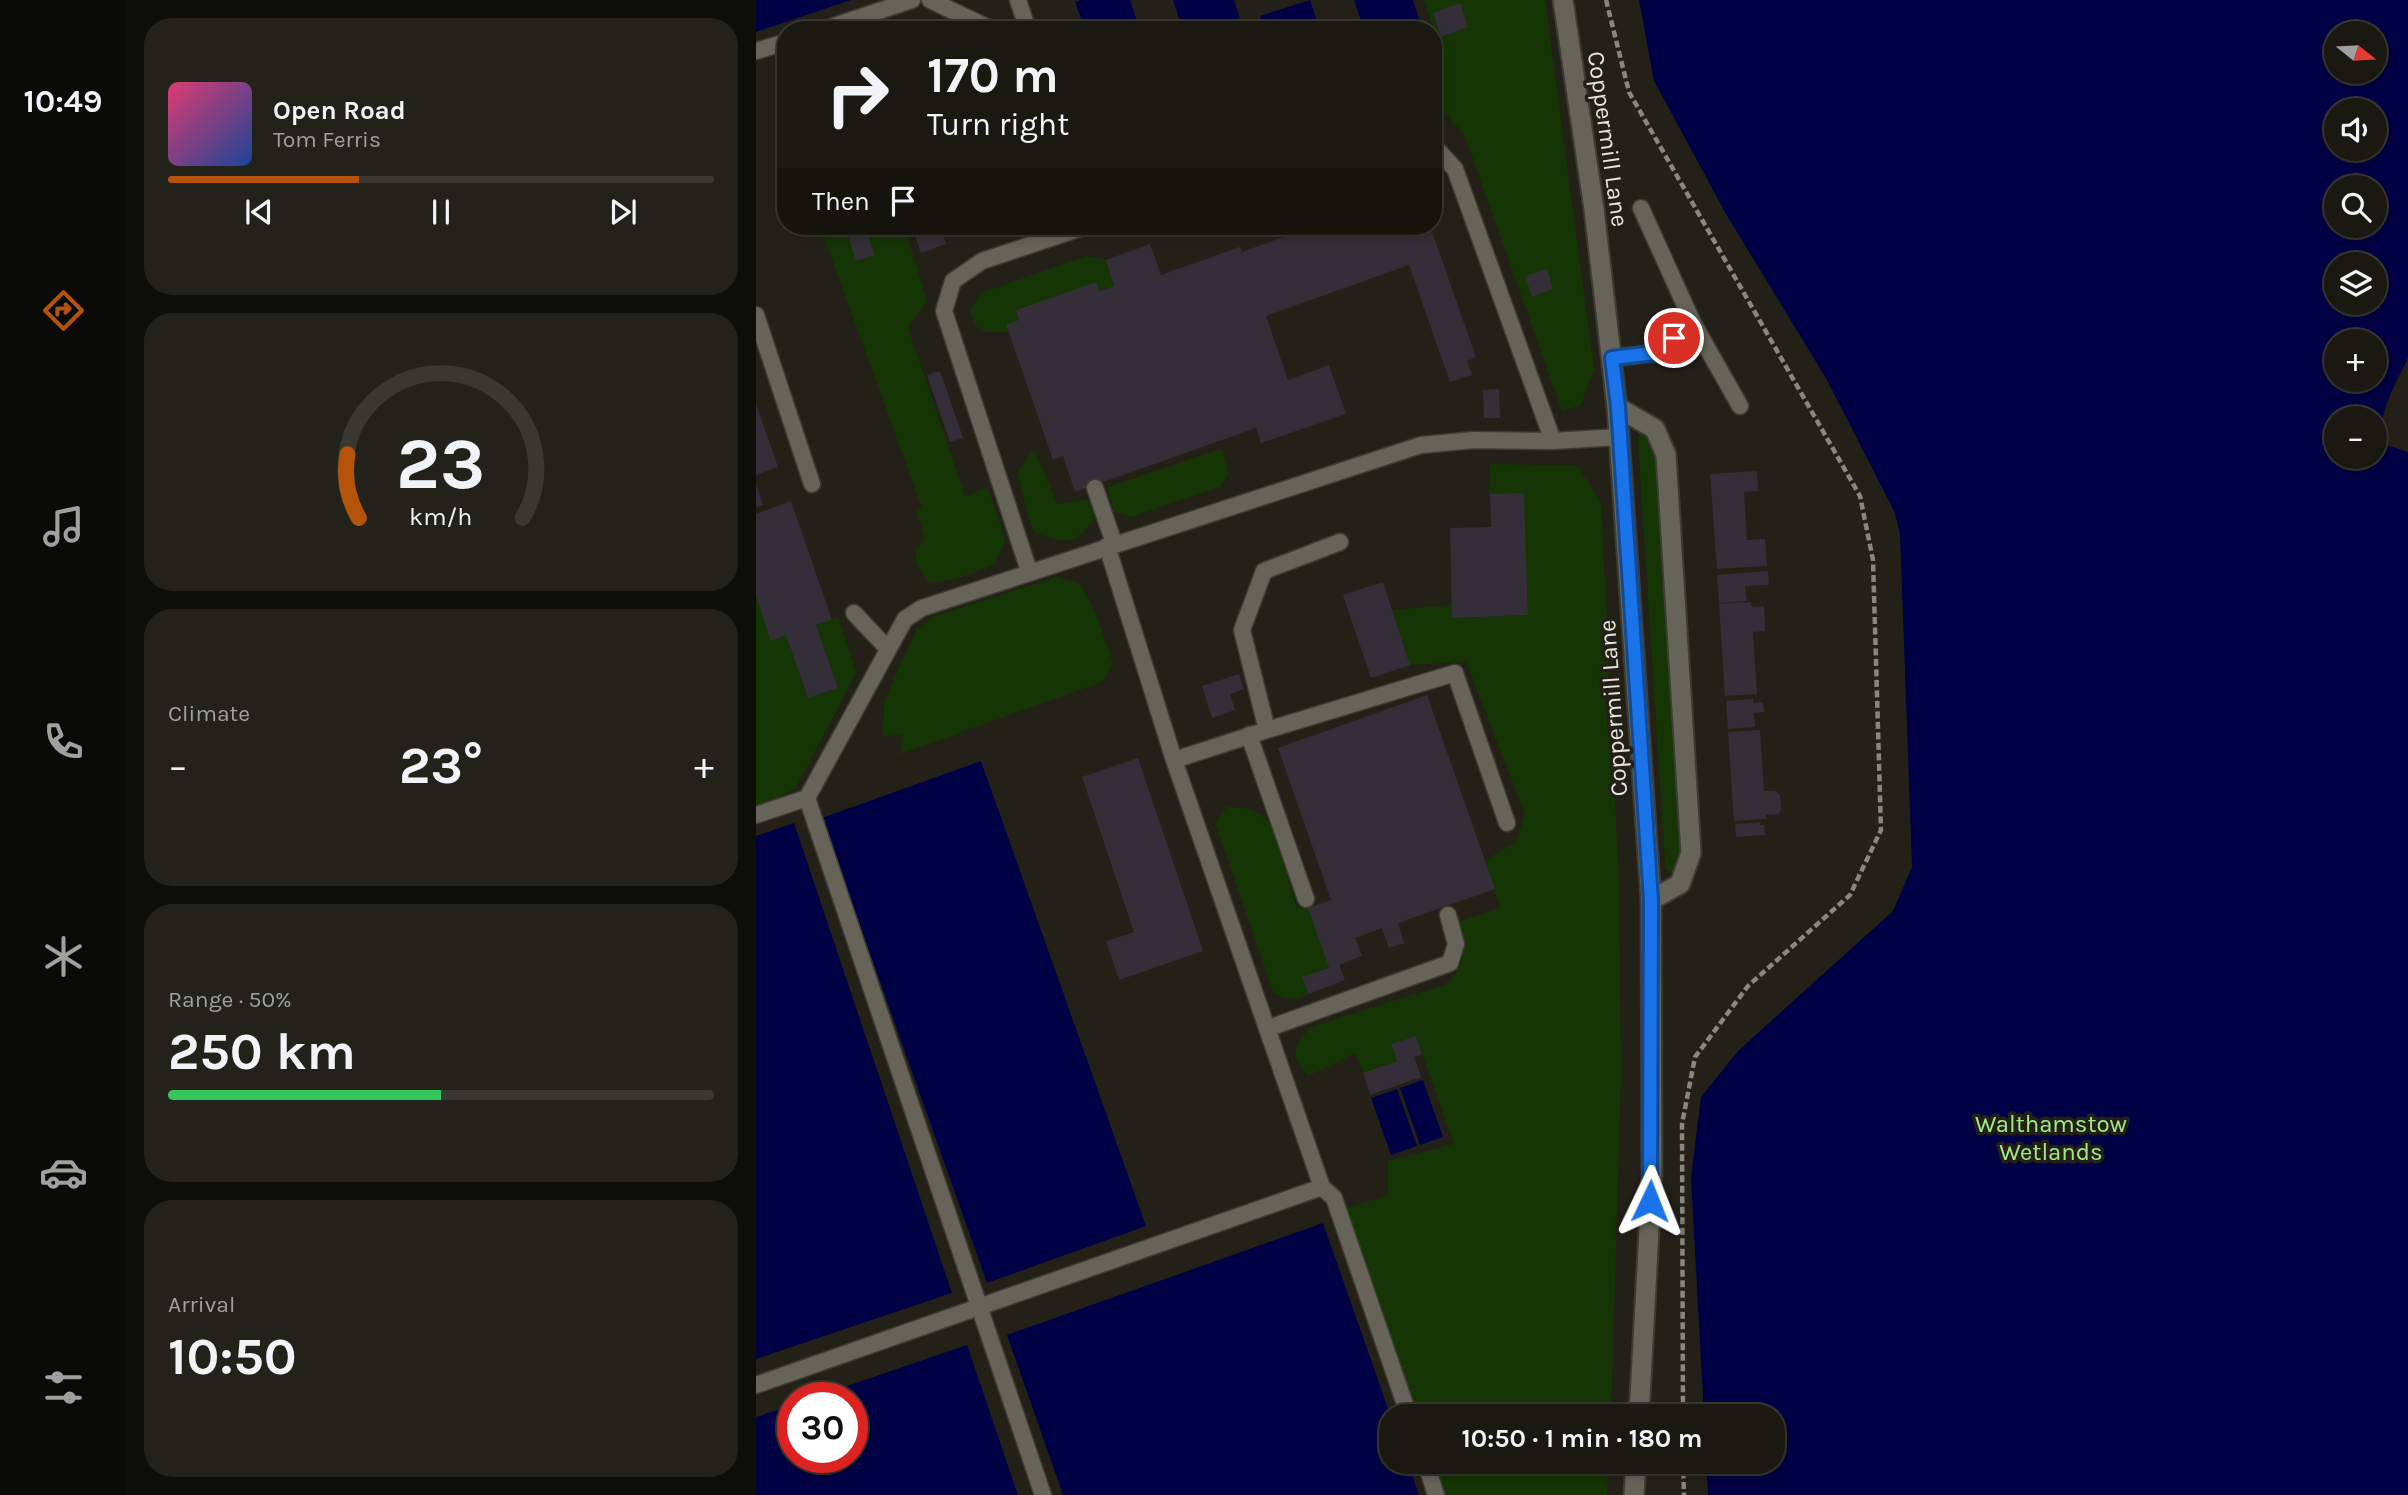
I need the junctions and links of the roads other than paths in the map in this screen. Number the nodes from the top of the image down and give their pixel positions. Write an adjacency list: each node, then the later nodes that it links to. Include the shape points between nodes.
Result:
1 (912, 0): 5 (lane)
2 (930, 0): 6 (lane)
3 (1018, 0): 7 (lane)
4 (1563, 0): 15 (street, Coppermill Lane)
5 (849, 21)
6 (974, 21)
7 (1025, 21)
8 (777, 45): 9 (lane)
9 (756, 51)
10 (1442, 155): 19 (lane, via 1455,169)
11 (1640, 208): 14 (lane)
12 (1060, 235): 24 (lane, via 982,261 953,281 944,311)
13 (756, 316): 20 (lane)
14 (1693, 323): 15 (lane, via 1655,353); 16 (lane)
15 (1612, 358): 17 (street, Coppermill Lane)
16 (1740, 406)
17 (1618, 407): 18 (street, Coppermill Lane); 34 (street, via 1655,429 1666,455 1692,853 1680,884)
18 (1619, 437): 19 (lane); 34 (street, Coppermill Lane)
19 (1553, 441): 23 (lane, via 1420,444)
20 (811, 484)
21 (1096, 488): 23 (lane)
22 (1340, 542): 27 (lane, via 1264,571 1241,630)
23 (1111, 545): 24 (lane); 29 (lane)
24 (1030, 571): 26 (lane, via 922,608 905,619)
25 (854, 613): 26 (lane)
26 (888, 649): 30 (lane)
27 (1267, 730): 28 (lane); 32 (lane, via 1455,673)
28 (1249, 735): 29 (lane); 33 (lane)
29 (1174, 760): 36 (lane)
30 (807, 798): 31 (lane); 38 (lane)
31 (756, 815)
32 (1507, 823)
33 (1306, 898)
34 (1651, 900): 41 (street, Coppermill Lane, via 1652,1175)
35 (1448, 915): 36 (lane, via 1456,944 1450,963)
36 (1269, 1028): 37 (lane)
37 (1322, 1187): 38 (lane); 40 (lane, via 1334,1198)
38 (979, 1307): 39 (lane); 44 (lane)
39 (756, 1385)
40 (1405, 1404)
41 (1640, 1404)
42 (1429, 1474): 45 (lane)
43 (1635, 1474): 46 (street)
44 (1043, 1495)
45 (1436, 1495)
46 (1634, 1495)

